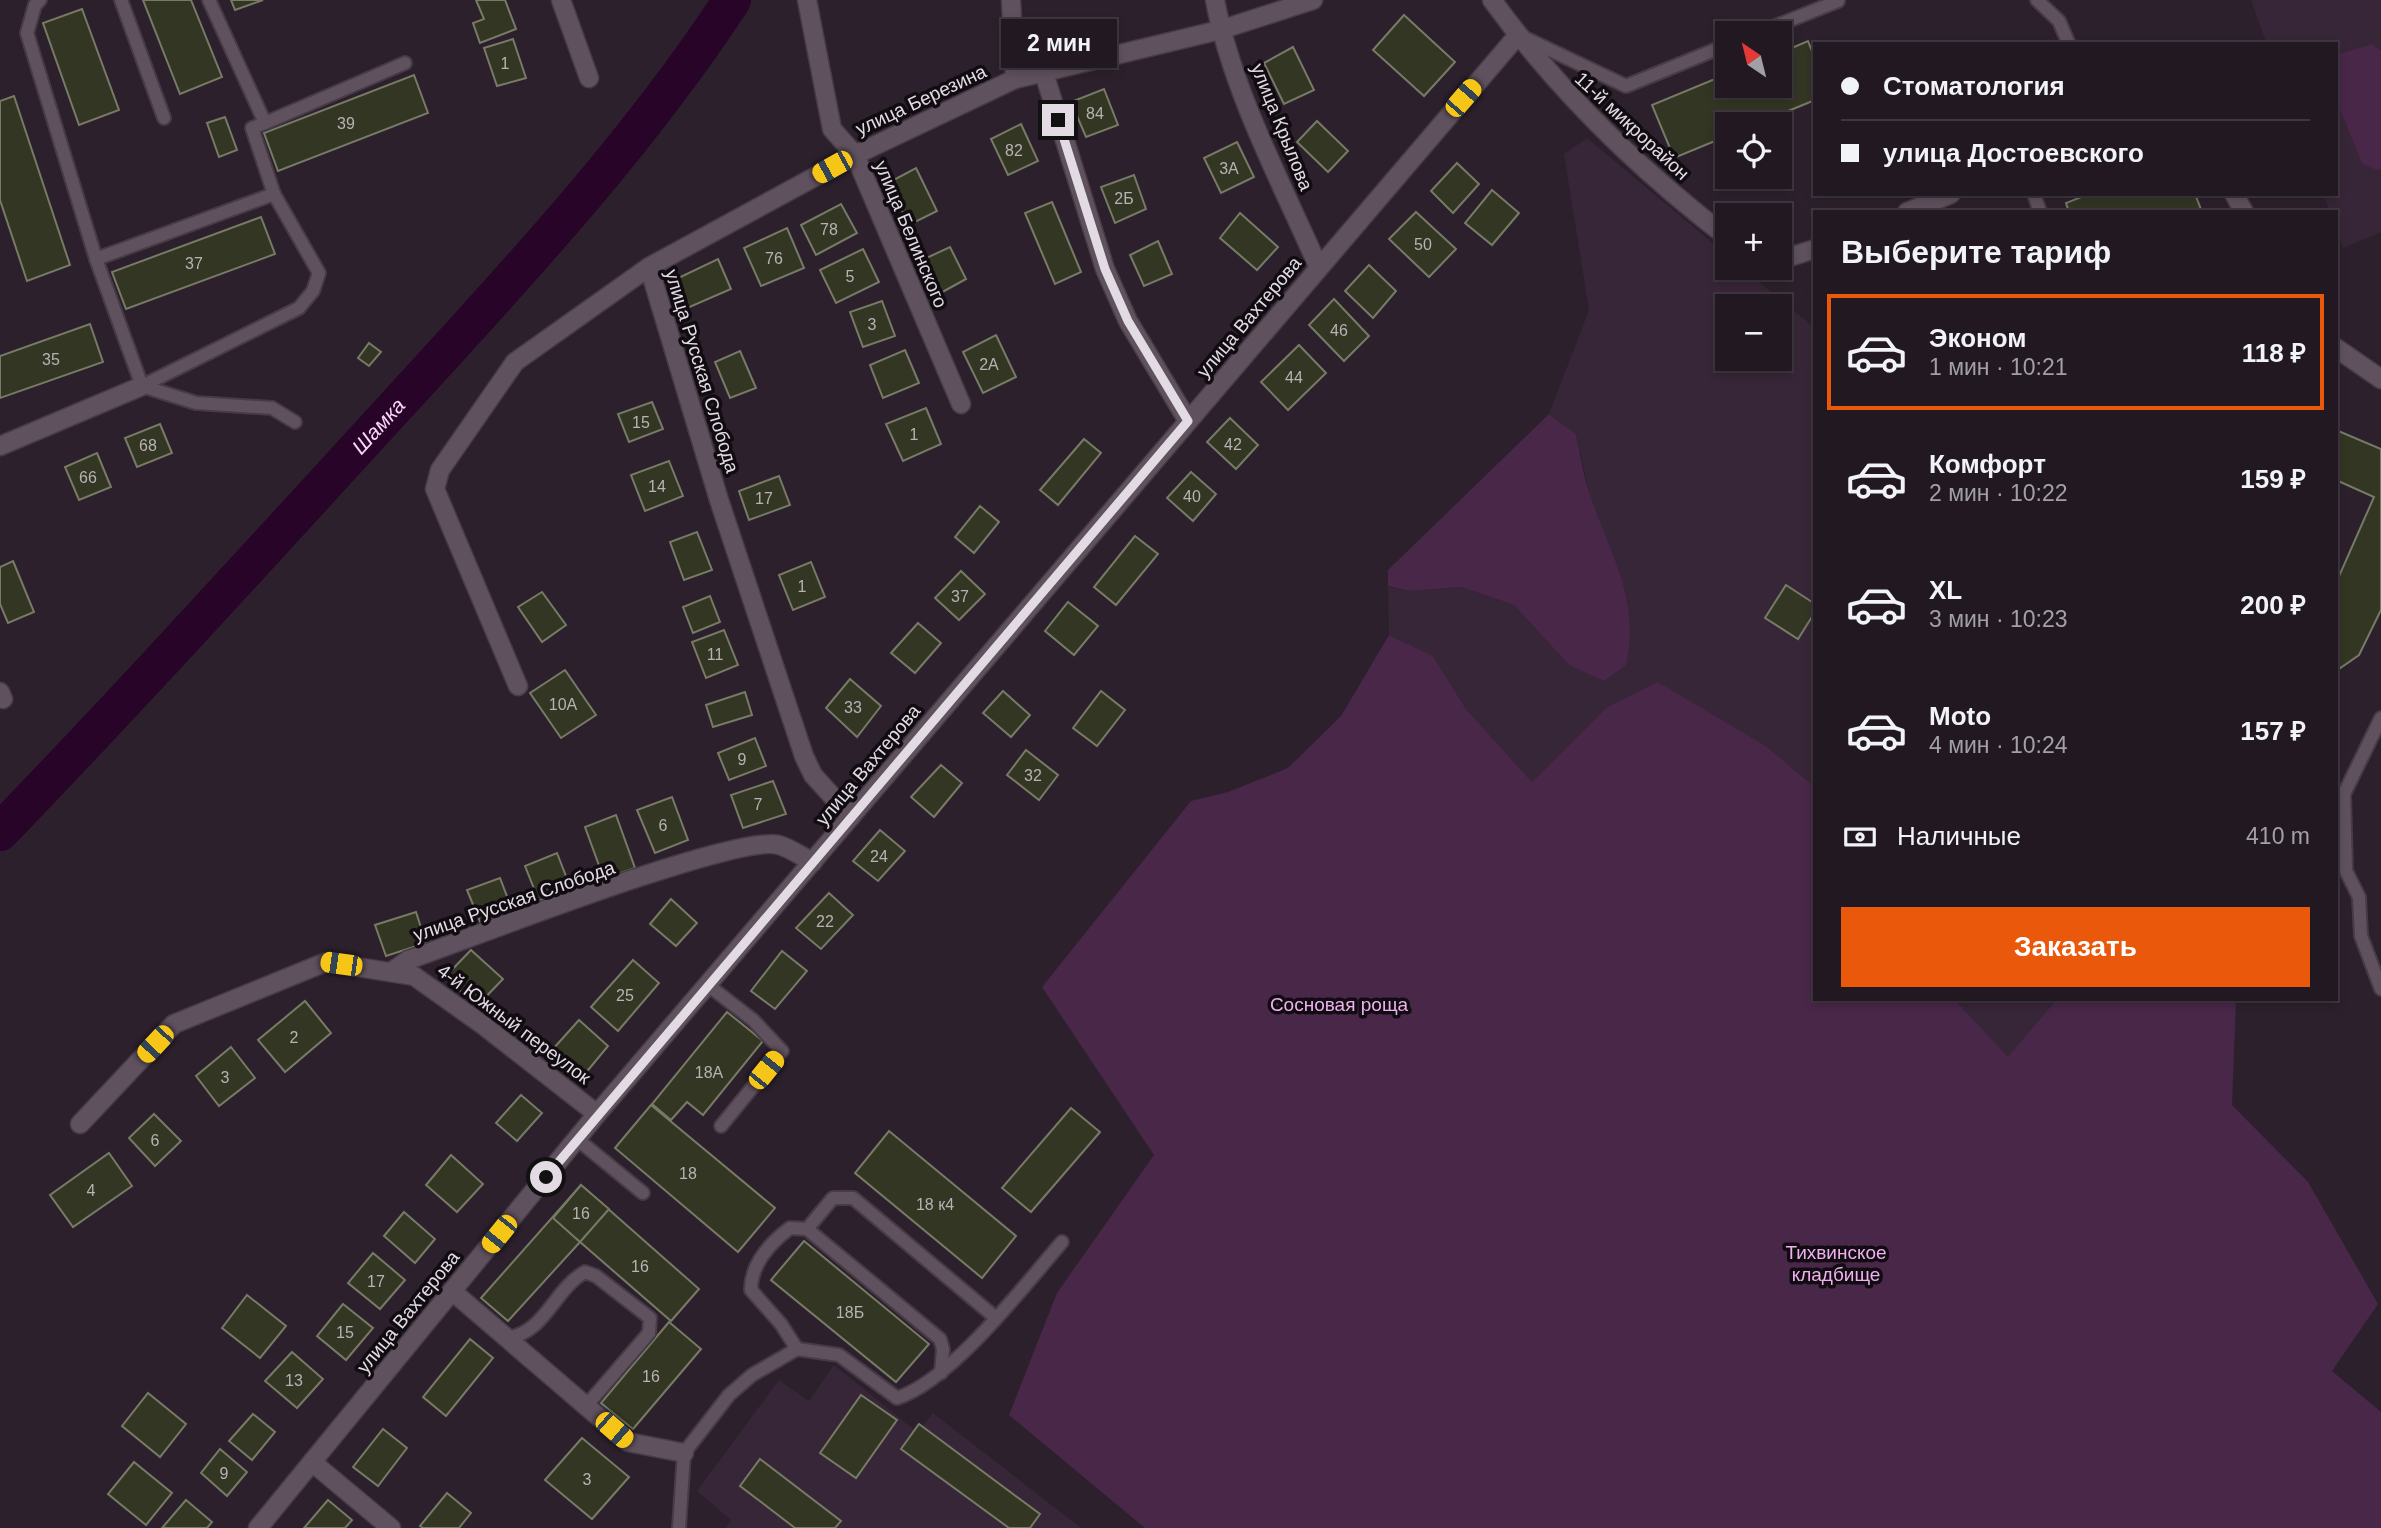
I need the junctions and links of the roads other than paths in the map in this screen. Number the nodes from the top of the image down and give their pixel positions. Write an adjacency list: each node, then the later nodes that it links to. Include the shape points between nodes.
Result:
1 (40, 0): 30 (lane, via 27,33)
2 (121, 0): 21 (lane)
3 (209, 0): 22 (lane)
4 (561, 0): 19 (street)
5 (807, 0): 23 (street, улица Белинского, via 832,129)
6 (1011, 0): 20 (street)
7 (1215, 0): 13 (street, улица Крылова)
8 (1312, 0): 13 (street, улица Березина)
9 (1492, 0): 14 (street, 11-й микрорайон)
10 (2037, 0): 15 (lane, via 2059,21)
11 (1838, 1): 12 (lane)
12 (1788, 21)
13 (1220, 30): 18 (street, улица Березина); 32 (street, улица Крылова)
14 (1518, 35): 16 (lane, via 1626,86); 27 (street, 11-й микрорайон, via 1553,80 1666,188); 32 (street, улица Вахтерова)
15 (2068, 42)
16 (1715, 50)
17 (405, 63): 22 (lane)
18 (1044, 73): 20 (street, улица Березина); 37 (street, via 1105,269 1128,321)
19 (589, 79)
20 (1015, 79): 23 (street, улица Березина)
21 (164, 118)
22 (265, 123): 24 (lane, via 252,128)
23 (855, 155): 31 (street, улица Березина); 36 (street, улица Белинского)
24 (274, 194): 30 (lane); 35 (lane, via 319,273 313,291 299,308)
25 (1946, 196): 26 (street)
26 (1912, 210)
27 (1715, 227)
28 (1813, 250): 29 (street)
29 (1792, 256)
30 (96, 259): 35 (lane)
31 (649, 267): 40 (street, улица Русская Слобода, via 514,362 440,470 435,489); 43 (street, улица Русская Слобода, via 719,500 804,756 813,775)
32 (1318, 267): 37 (street, улица Вахтерова)
33 (2338, 349): 34 (street)
34 (2381, 379)
35 (142, 386): 38 (lane, via 196,403 272,408); 39 (street)
36 (961, 404)
37 (1188, 421): 43 (street, улица Вахтерова)
38 (295, 422)
39 (0, 446)
40 (518, 686)
41 (2381, 718): 42 (lane)
42 (2340, 791): 47 (lane, via 2346,871 2359,897 2361,936)
43 (851, 817): 44 (street, улица Вахтерова)
44 (813, 862): 45 (street, улица Русская Слобода, via 778,844 740,849 680,865 408,960); 46 (street, улица Вахтерова)
45 (391, 972): 48 (street, 4-й Южный переулок, via 414,976); 49 (street, 4-й Южный переулок, via 326,962 174,1024)
46 (708, 985): 48 (street, улица Вахтерова); 50 (lane, via 753,1020 782,1051)
47 (2381, 989)
48 (597, 1114): 51 (street, улица Вахтерова)
49 (80, 1124)
50 (721, 1126)
51 (578, 1139): 52 (lane); 55 (street, улица Вахтерова)
52 (643, 1193)
53 (807, 1229): 56 (lane, via 833,1198 853,1198); 58 (lane, via 790,1228 751,1273 751,1290); 59 (lane, via 940,1339)
54 (1062, 1242): 56 (lane)
55 (452, 1291): 57 (street); 62 (street, улица Вахтерова)
56 (996, 1318): 59 (lane)
57 (506, 1338): 60 (street); 60 (lane, via 533,1329 574,1278 585,1272 650,1318 649,1333)
58 (797, 1349): 59 (lane, via 839,1355 897,1398); 61 (lane, via 752,1375 729,1395)
59 (941, 1374)
60 (586, 1406): 61 (street, via 628,1443)
61 (684, 1453): 65 (lane)
62 (312, 1462): 63 (street, улица Вахтерова); 64 (street)
63 (258, 1528)
64 (391, 1528)
65 (679, 1528)

